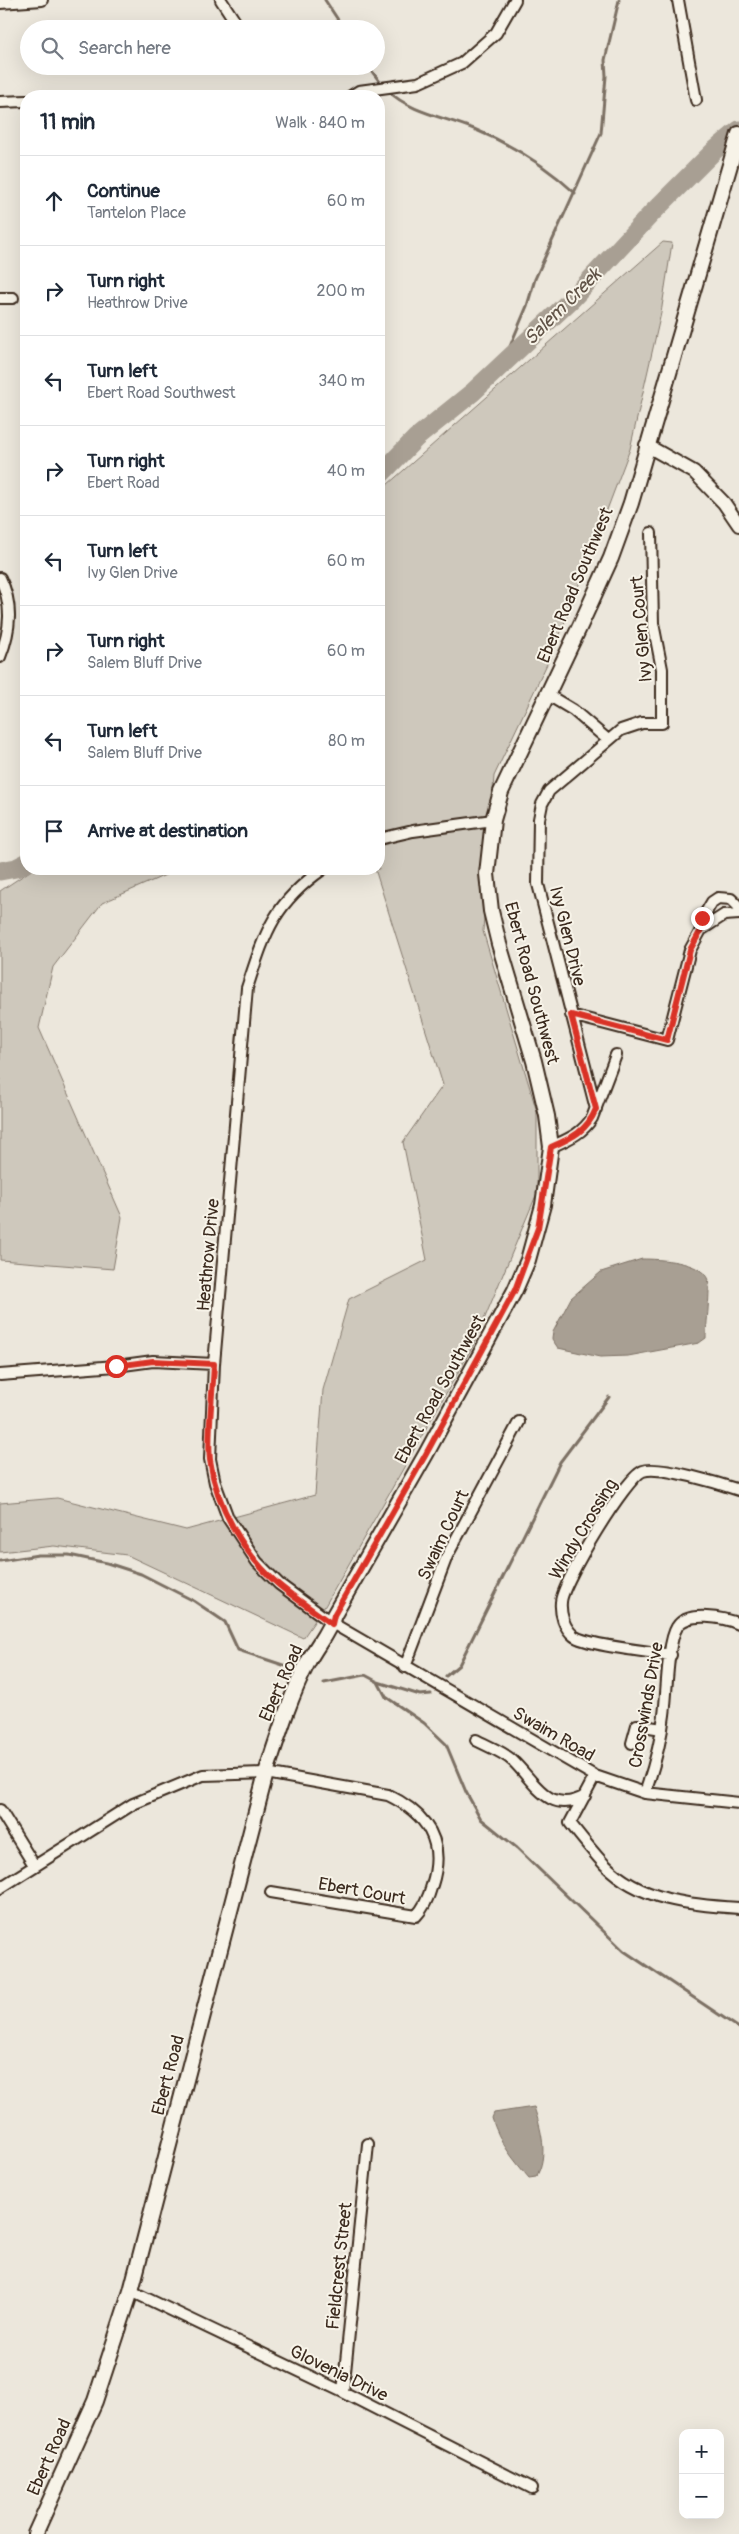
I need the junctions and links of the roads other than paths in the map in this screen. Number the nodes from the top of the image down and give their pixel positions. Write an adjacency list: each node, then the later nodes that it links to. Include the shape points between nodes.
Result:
1 (42, 0): 5 (street)
2 (221, 0): 6 (street)
3 (515, 0): 7 (street, via 496,34 462,63 418,83)
4 (678, 0): 8 (street)
5 (0, 3)
6 (234, 20)
7 (359, 90)
8 (696, 100)
9 (20, 101): 10 (street)
10 (0, 102)
11 (739, 134): 14 (main road, Ebert Road Southwest)
12 (0, 298): 13 (street)
13 (13, 298)
14 (646, 445): 15 (street, via 694,472 724,503); 19 (main road, Ebert Road Southwest, via 631,503 611,558)
15 (739, 525)
16 (651, 533): 20 (street, Ivy Glen Court, via 654,622 662,669)
17 (0, 578): 18 (street, via 10,613)
18 (0, 657)
19 (548, 695): 21 (street, via 573,710); 22 (main road, Ebert Road Southwest, via 502,792)
20 (662, 723): 21 (street, Ivy Glen Drive, via 642,723 621,730)
21 (608, 740): 28 (street, Ivy Glen Drive, via 549,791 538,819 538,884)
22 (493, 820): 23 (street); 31 (main road, Ebert Road Southwest, via 487,874 490,911 534,1061)
23 (385, 837)
24 (314, 875): 32 (street, Heathrow Drive, via 277,910 260,947 247,988)
25 (739, 907): 27 (street, via 731,899 718,898 702,918)
26 (739, 914): 27 (street, via 724,915)
27 (701, 930): 28 (street, via 690,950 667,1040)
28 (571, 1015): 30 (street, Ivy Glen Drive)
29 (616, 1055): 30 (street)
30 (596, 1109): 31 (street, via 587,1127 579,1134)
31 (551, 1147): 36 (main road, Ebert Road Southwest, via 538,1228 515,1290 334,1615)
32 (214, 1364): 33 (street, via 153,1361); 36 (street, Heathrow Drive, via 210,1459 228,1518 257,1562 279,1584)
33 (0, 1375)
34 (519, 1422): 40 (street, Swaim Court, via 447,1556)
35 (739, 1490): 39 (street, Windy Crossing, via 678,1474 654,1470 640,1472 610,1509 562,1596 563,1620 578,1638)
36 (332, 1624): 38 (street, Heathrow Drive); 44 (main road, Ebert Road, via 308,1661 282,1722)
37 (739, 1624): 39 (street, Crosswinds Drive, via 702,1616 684,1621 677,1628)
38 (368, 1646): 40 (street, Swaim Road)
39 (671, 1655): 41 (street, Crosswinds Drive)
40 (405, 1667): 45 (street, Swaim Road)
41 (662, 1729): 43 (street, via 637,1725); 46 (street, Crosswinds Drive)
42 (476, 1740): 47 (street, via 512,1760 539,1792 555,1801 576,1801)
43 (632, 1743)
44 (266, 1773): 50 (street, via 203,1775 133,1804); 52 (street, Ebert Court, via 388,1795 404,1803 427,1824 436,1844 437,1868 429,1896 416,1916); 55 (main road, Ebert Road)
45 (595, 1776): 46 (street, Swaim Road); 47 (street)
46 (645, 1793): 48 (street, Swaim Road)
47 (585, 1796): 53 (street, via 570,1824 606,1866 634,1887 677,1903)
48 (739, 1803)
49 (0, 1810): 50 (street)
50 (34, 1865): 51 (street)
51 (0, 1888)
52 (271, 1892)
53 (739, 1908)
54 (368, 2144): 56 (street, Fieldcrest Street)
55 (131, 2291): 56 (street, Glovenia Drive); 58 (main road, Ebert Road, via 95,2401)
56 (343, 2392): 57 (street, Glovenia Drive)
57 (532, 2488)
58 (35, 2534)

